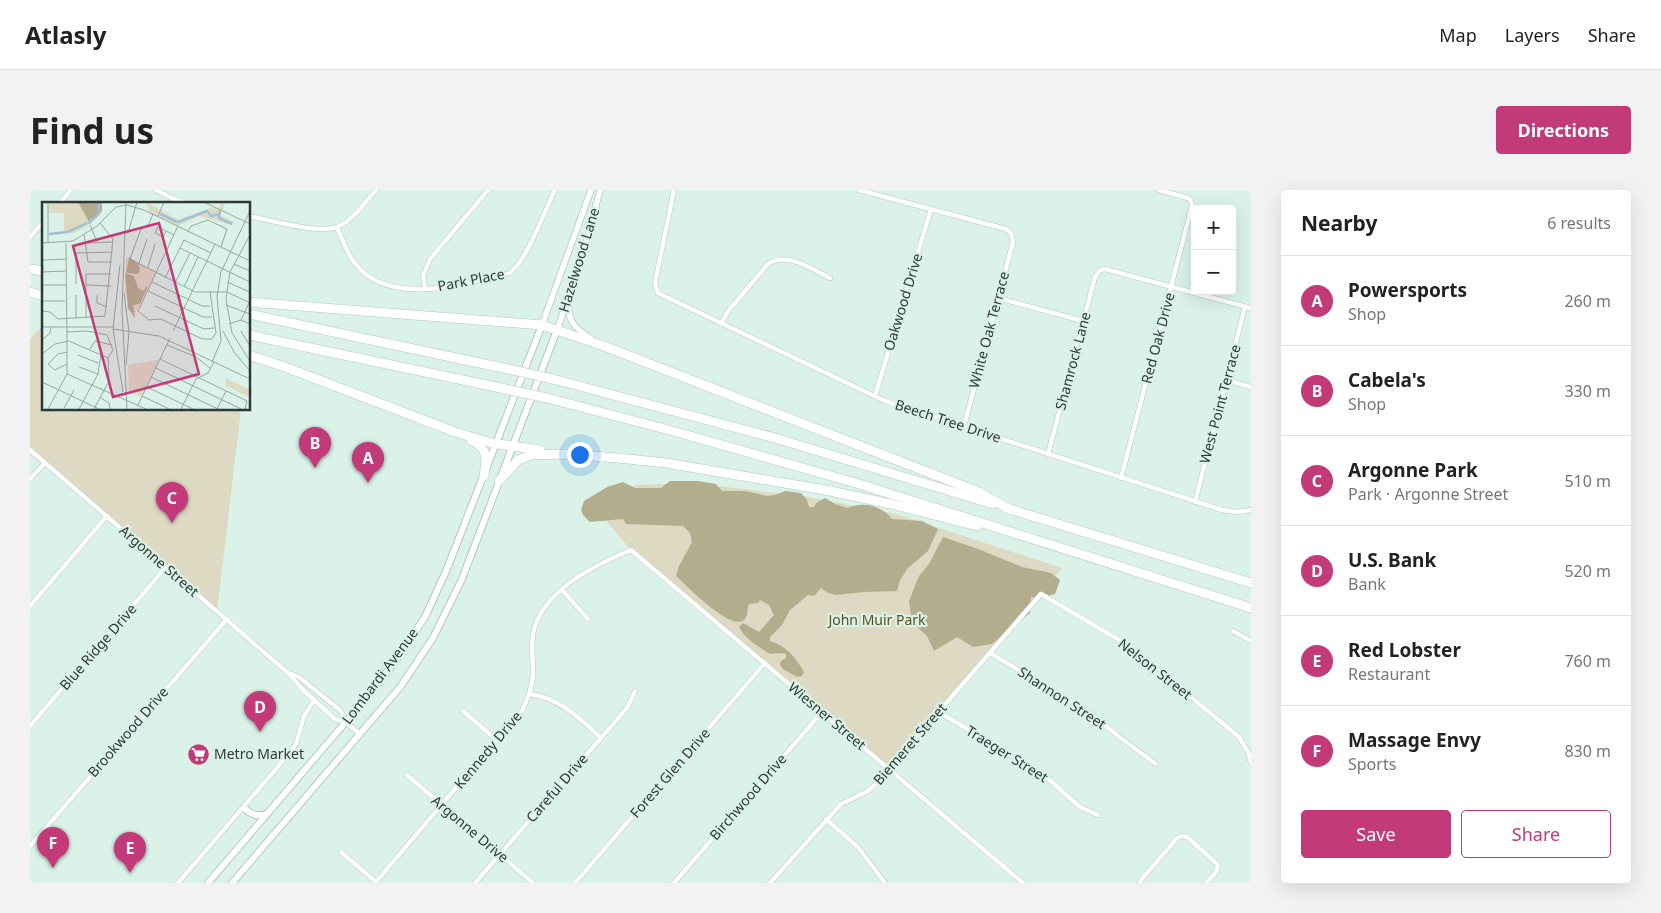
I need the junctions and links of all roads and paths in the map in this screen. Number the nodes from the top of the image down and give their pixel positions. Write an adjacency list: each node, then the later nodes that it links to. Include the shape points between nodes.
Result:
1 (71, 190): 11 (street)
2 (156, 190): 12 (street)
3 (376, 190): 16 (street, via 353,216)
4 (488, 190): 20 (street, via 430,259 423,276)
5 (555, 190): 20 (street, Park Place, via 520,262 510,272 450,287)
6 (591, 190): 29 (street, Hazelwood Lane)
7 (600, 190): 21 (street, Hazelwood Lane)
8 (674, 190): 28 (street, Beech Tree Drive, via 655,283 658,293)
9 (859, 190): 13 (street)
10 (1158, 190): 19 (street, Red Oak Drive, via 1189,199 1192,206)
11 (61, 202)
12 (183, 202)
13 (931, 209): 22 (street, White Oak Terrace, via 1011,233 1013,242); 36 (street, Oakwood Drive)
14 (250, 216): 16 (street, via 318,230)
15 (42, 223): 17 (street)
16 (337, 227): 20 (street, Park Place, via 345,248 370,277 386,285)
17 (30, 237)
18 (830, 278): 28 (street, via 794,261 775,260 768,264)
19 (1171, 287): 24 (street); 27 (street, Shamrock Lane, via 1100,270 1095,277); 46 (street, Red Oak Drive)
20 (424, 288)
21 (570, 296): 30 (street, Hazelwood Lane); 32 (street, via 568,310 574,325)
22 (998, 298): 27 (street); 37 (street, White Oak Terrace)
23 (250, 302): 29 (highway)
24 (1245, 307): 25 (street); 34 (street, West Point Terrace)
25 (1251, 308)
26 (250, 314): 50 (highway, bridge, via 553,379 775,438)
27 (1083, 321): 43 (street, Shamrock Lane)
28 (721, 323): 36 (street, Beech Tree Drive)
29 (542, 325): 30 (highway); 39 (main road, Lombardi Avenue)
30 (557, 330): 32 (highway); 40 (main road, Lombardi Avenue)
31 (250, 335): 53 (highway, bridge, via 547,398 772,458)
32 (604, 346): 50 (highway, via 979,492)
33 (250, 355): 38 (highway)
34 (1226, 380): 35 (street); 49 (street, West Point Terrace)
35 (1251, 387)
36 (875, 396): 37 (street, Beech Tree Drive)
37 (964, 426): 43 (street, Beech Tree Drive)
38 (455, 432): 39 (highway); 45 (highway, via 484,450)
39 (496, 444): 40 (highway); 45 (main road, Lombardi Avenue)
40 (512, 446): 42 (highway); 48 (main road, Lombardi Avenue)
41 (30, 450): 44 (street, Argonne Street)
42 (565, 454): 48 (highway, via 525,456); 53 (highway, via 666,463 781,482 891,504 970,526)
43 (1048, 454): 46 (street, Beech Tree Drive)
44 (44, 463): 47 (street); 52 (street, Argonne Street)
45 (484, 476): 74 (main road, Lombardi Avenue, via 425,617 392,665)
46 (1121, 478): 49 (street, Beech Tree Drive)
47 (30, 479)
48 (499, 481): 76 (main road, Lombardi Avenue, via 459,586 435,634 401,686)
49 (1195, 502): 51 (street, Beech Tree Drive, via 1222,510)
50 (1011, 510): 56 (highway)
51 (1251, 510)
52 (107, 516): 55 (street, Argonne Street); 59 (street)
53 (994, 528): 60 (highway)
54 (631, 550): 57 (street, Kennedy Drive, via 587,570); 66 (street, Wiesner Street)
55 (166, 567): 61 (street, Argonne Street); 75 (street, Blue Ridge Drive)
56 (1251, 584)
57 (562, 590): 62 (street); 69 (street, Kennedy Drive, via 542,614 534,632)
58 (1041, 594): 65 (street, Biemeret Street); 79 (street, Nelson Street, via 1131,647 1239,738)
59 (30, 606)
60 (1251, 608)
61 (227, 619): 67 (street, Argonne Street); 90 (street, Brookwood Drive)
62 (588, 619)
63 (1233, 631): 64 (street)
64 (1251, 641)
65 (990, 653): 73 (street, Biemeret Street); 80 (street, Shannon Street, via 1092,714)
66 (764, 663): 72 (street, Wiesner Street); 99 (street, Forest Glen Drive)
67 (288, 673): 70 (street, Argonne Street); 74 (street, Argonne Street, via 299,677 341,711)
68 (635, 691): 77 (street, Careful Drive, via 627,708)
69 (530, 694): 77 (street, via 556,701); 78 (street, Kennedy Drive, via 518,717)
70 (314, 700): 74 (street, Argonne Street, via 335,719); 84 (street, via 304,716 296,744)
71 (463, 711): 78 (street)
72 (822, 712): 81 (street, Wiesner Street); 100 (street, Birchwood Drive)
73 (939, 712): 81 (street, Biemeret Street); 87 (street, Traeger Street, via 1045,776 1080,807)
74 (345, 722): 76 (street, Argonne Street); 85 (main road, Lombardi Avenue)
75 (30, 726)
76 (360, 734): 96 (main road, Lombardi Avenue)
77 (601, 738): 92 (street, Careful Drive)
78 (498, 741): 83 (street, Kennedy Drive)
79 (1251, 762)
80 (1156, 764)
81 (889, 769): 88 (street, Biemeret Street, via 868,791 841,804); 103 (street, Wiesner Street)
82 (407, 776): 83 (street, Argonne Drive)
83 (442, 805): 92 (street, Argonne Drive); 93 (street, Kennedy Drive)
84 (244, 808): 86 (main road); 94 (street)
85 (269, 813): 86 (main road); 89 (main road, Lombardi Avenue)
86 (252, 815): 89 (main road)
87 (1098, 815)
88 (826, 819): 101 (street, Biemeret Street); 102 (street, via 858,847)
89 (252, 832): 95 (main road, Lombardi Avenue)
90 (30, 846)
91 (341, 852): 93 (street)
92 (500, 855): 97 (street, Careful Drive); 98 (street, Argonne Drive)
93 (375, 882)
94 (178, 883)
95 (208, 883)
96 (232, 883)
97 (476, 883)
98 (533, 883)
99 (575, 883)
100 (674, 883)
101 (770, 883)
102 (885, 883)
103 (1023, 883)
104 (1140, 883): 105 (street, via 1182,836 1218,866)
105 (1206, 883)

